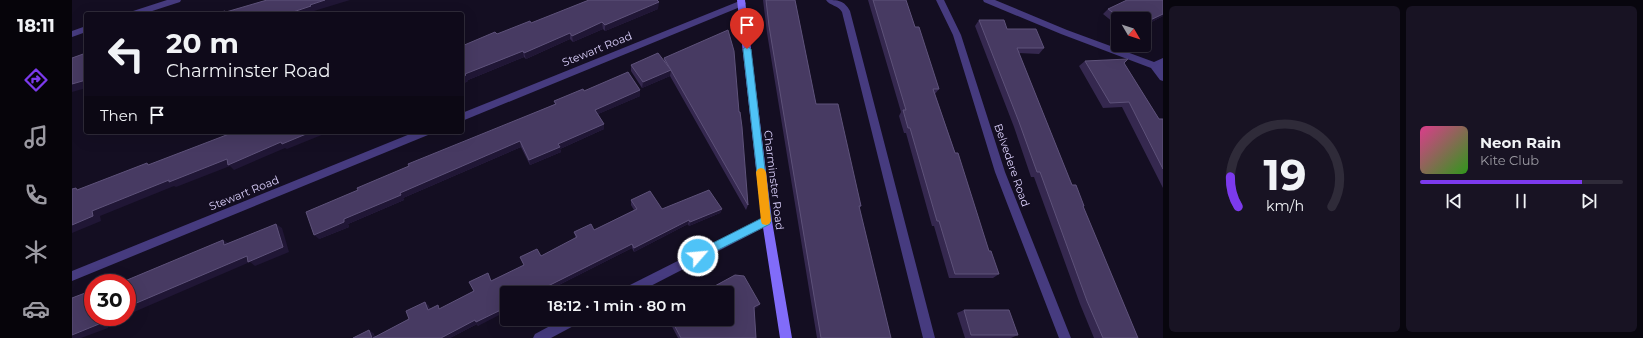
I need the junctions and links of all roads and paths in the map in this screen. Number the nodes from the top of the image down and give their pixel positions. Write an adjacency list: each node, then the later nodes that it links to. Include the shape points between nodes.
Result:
1 (177, 0): 6 (street)
2 (830, 0): 20 (street, via 842,5 846,11)
3 (940, 0): 21 (street, Belvedere Road, via 957,35 1000,172)
4 (987, 0): 10 (street)
5 (741, 2): 12 (street, Stewart Road); 14 (main road, Charminster Road)
6 (139, 12)
7 (84, 30): 8 (street)
8 (72, 34)
9 (1163, 61): 10 (street)
10 (1159, 67): 11 (street)
11 (1163, 77)
12 (464, 116)
13 (420, 134): 15 (street, Stewart Road)
14 (767, 221): 16 (street); 19 (main road, Charminster Road)
15 (72, 276)
16 (640, 286)
17 (562, 326): 18 (street)
18 (539, 338)
19 (786, 338)
20 (929, 338)
21 (1065, 338)

